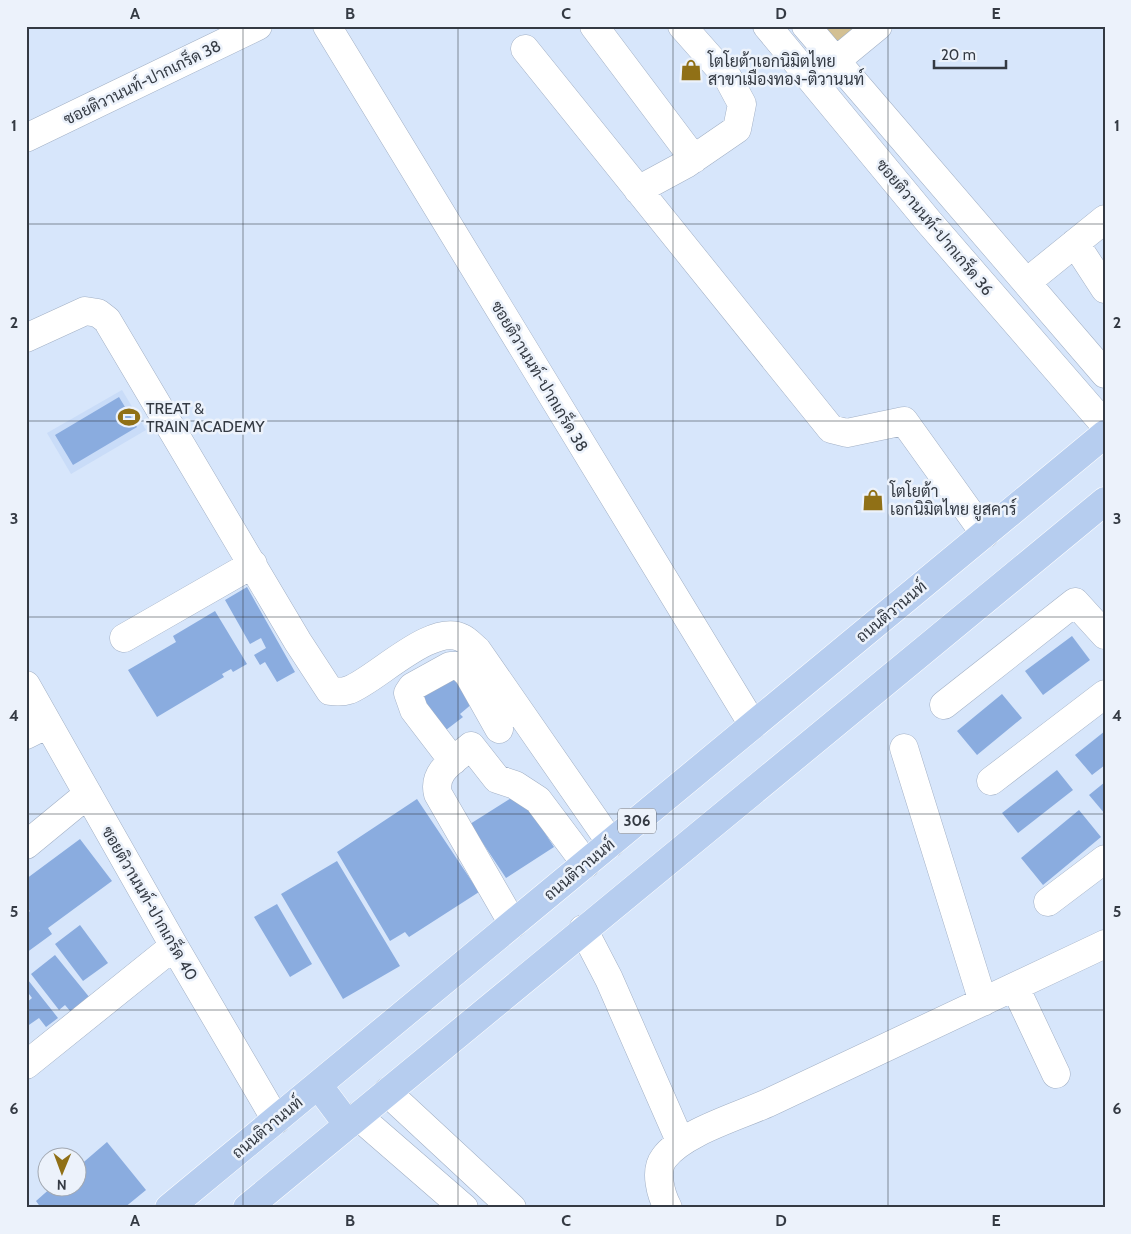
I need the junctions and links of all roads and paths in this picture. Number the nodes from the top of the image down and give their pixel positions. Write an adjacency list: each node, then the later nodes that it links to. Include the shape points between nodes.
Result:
1 (258, 26): 11 (street, ซอยติวานนท์-ปากเกร็ด 38)
2 (327, 26): 32 (street, ซอยติวานนท์-ปากเกร็ด 38)
3 (594, 26): 12 (street)
4 (682, 26): 12 (street, via 728,78 742,104 737,129)
5 (767, 26): 10 (street, ซอยติวานนท์-ปากเกร็ด 36)
6 (806, 26): 9 (street, ซอยติวานนท์-ปากเกร็ด 36)
7 (878, 26): 9 (street)
8 (525, 49): 13 (street)
9 (835, 61): 10 (street); 14 (street, ซอยติวานนท์-ปากเกร็ด 36)
10 (812, 80): 16 (street, ซอยติวานนท์-ปากเกร็ด 36)
11 (26, 138)
12 (694, 159): 13 (street)
13 (638, 190): 25 (street, via 831,429 847,432 904,421)
14 (956, 200): 16 (street); 18 (street, ซอยติวานนท์-ปากเกร็ด 36)
15 (1105, 219): 17 (street)
16 (929, 222): 22 (street, ซอยติวานนท์-ปากเกร็ด 36)
17 (1075, 242): 18 (street); 19 (street)
18 (1027, 282): 21 (street, ซอยติวานนท์-ปากเกร็ด 36)
19 (1105, 289)
20 (26, 338): 26 (street, via 85,311 98,313 107,320)
21 (1105, 374)
22 (1105, 425)
23 (1105, 434): 25 (main road, ถนนติวานนท์ / 306)
24 (1105, 501): 45 (main road)
25 (985, 534): 32 (main road, ถนนติวานนท์ / 306)
26 (253, 564): 28 (street); 39 (street, via 330,691 352,689 392,662 442,636 461,637 477,650)
27 (1105, 635): 31 (street, via 1075,602)
28 (124, 638)
29 (26, 685): 34 (street, ซอยติวานนท์-ปากเกร็ด 40)
30 (1105, 694): 37 (street)
31 (944, 705)
32 (754, 725): 39 (main road, ถนนติวานนท์ / 306)
33 (499, 729): 36 (street, via 468,674 460,666 450,666 412,687 408,693 414,710)
34 (37, 730): 38 (street, ซอยติวานนท์-ปากเกร็ด 40)
35 (904, 748): 49 (street)
36 (453, 761): 42 (street, via 471,746 497,779 515,784 538,800); 44 (street, via 439,774 436,783 438,794)
37 (991, 781)
38 (88, 794): 40 (street); 47 (street, ซอยติวานนท์-ปากเกร็ด 40)
39 (611, 843): 42 (main road, ถนนติวานนท์ / 306)
40 (26, 844)
41 (1105, 858): 43 (street)
42 (586, 864): 44 (main road, ถนนติวานนท์ / 306)
43 (1048, 902)
44 (513, 924): 52 (main road, ถนนติวานนท์ / 306)
45 (583, 930): 53 (main road); 56 (street, via 609,979)
46 (1105, 944): 48 (street)
47 (174, 946): 50 (street); 54 (street, ซอยติวานนท์-ปากเกร็ด 40)
48 (1015, 987): 49 (street); 51 (street)
49 (983, 1002): 56 (street)
50 (26, 1064)
51 (1056, 1074)
52 (318, 1085): 54 (main road, ถนนติวานนท์ / 306); 55 (main road)
53 (387, 1092): 55 (main road); 60 (street)
54 (276, 1120): 57 (main road, ถนนติวานนท์ / 306)
55 (353, 1120): 58 (main road); 59 (street)
56 (680, 1141): 61 (street, via 663,1159 659,1177 662,1197)
57 (169, 1208)
58 (247, 1208)
59 (464, 1208)
60 (512, 1208)
61 (668, 1208)

